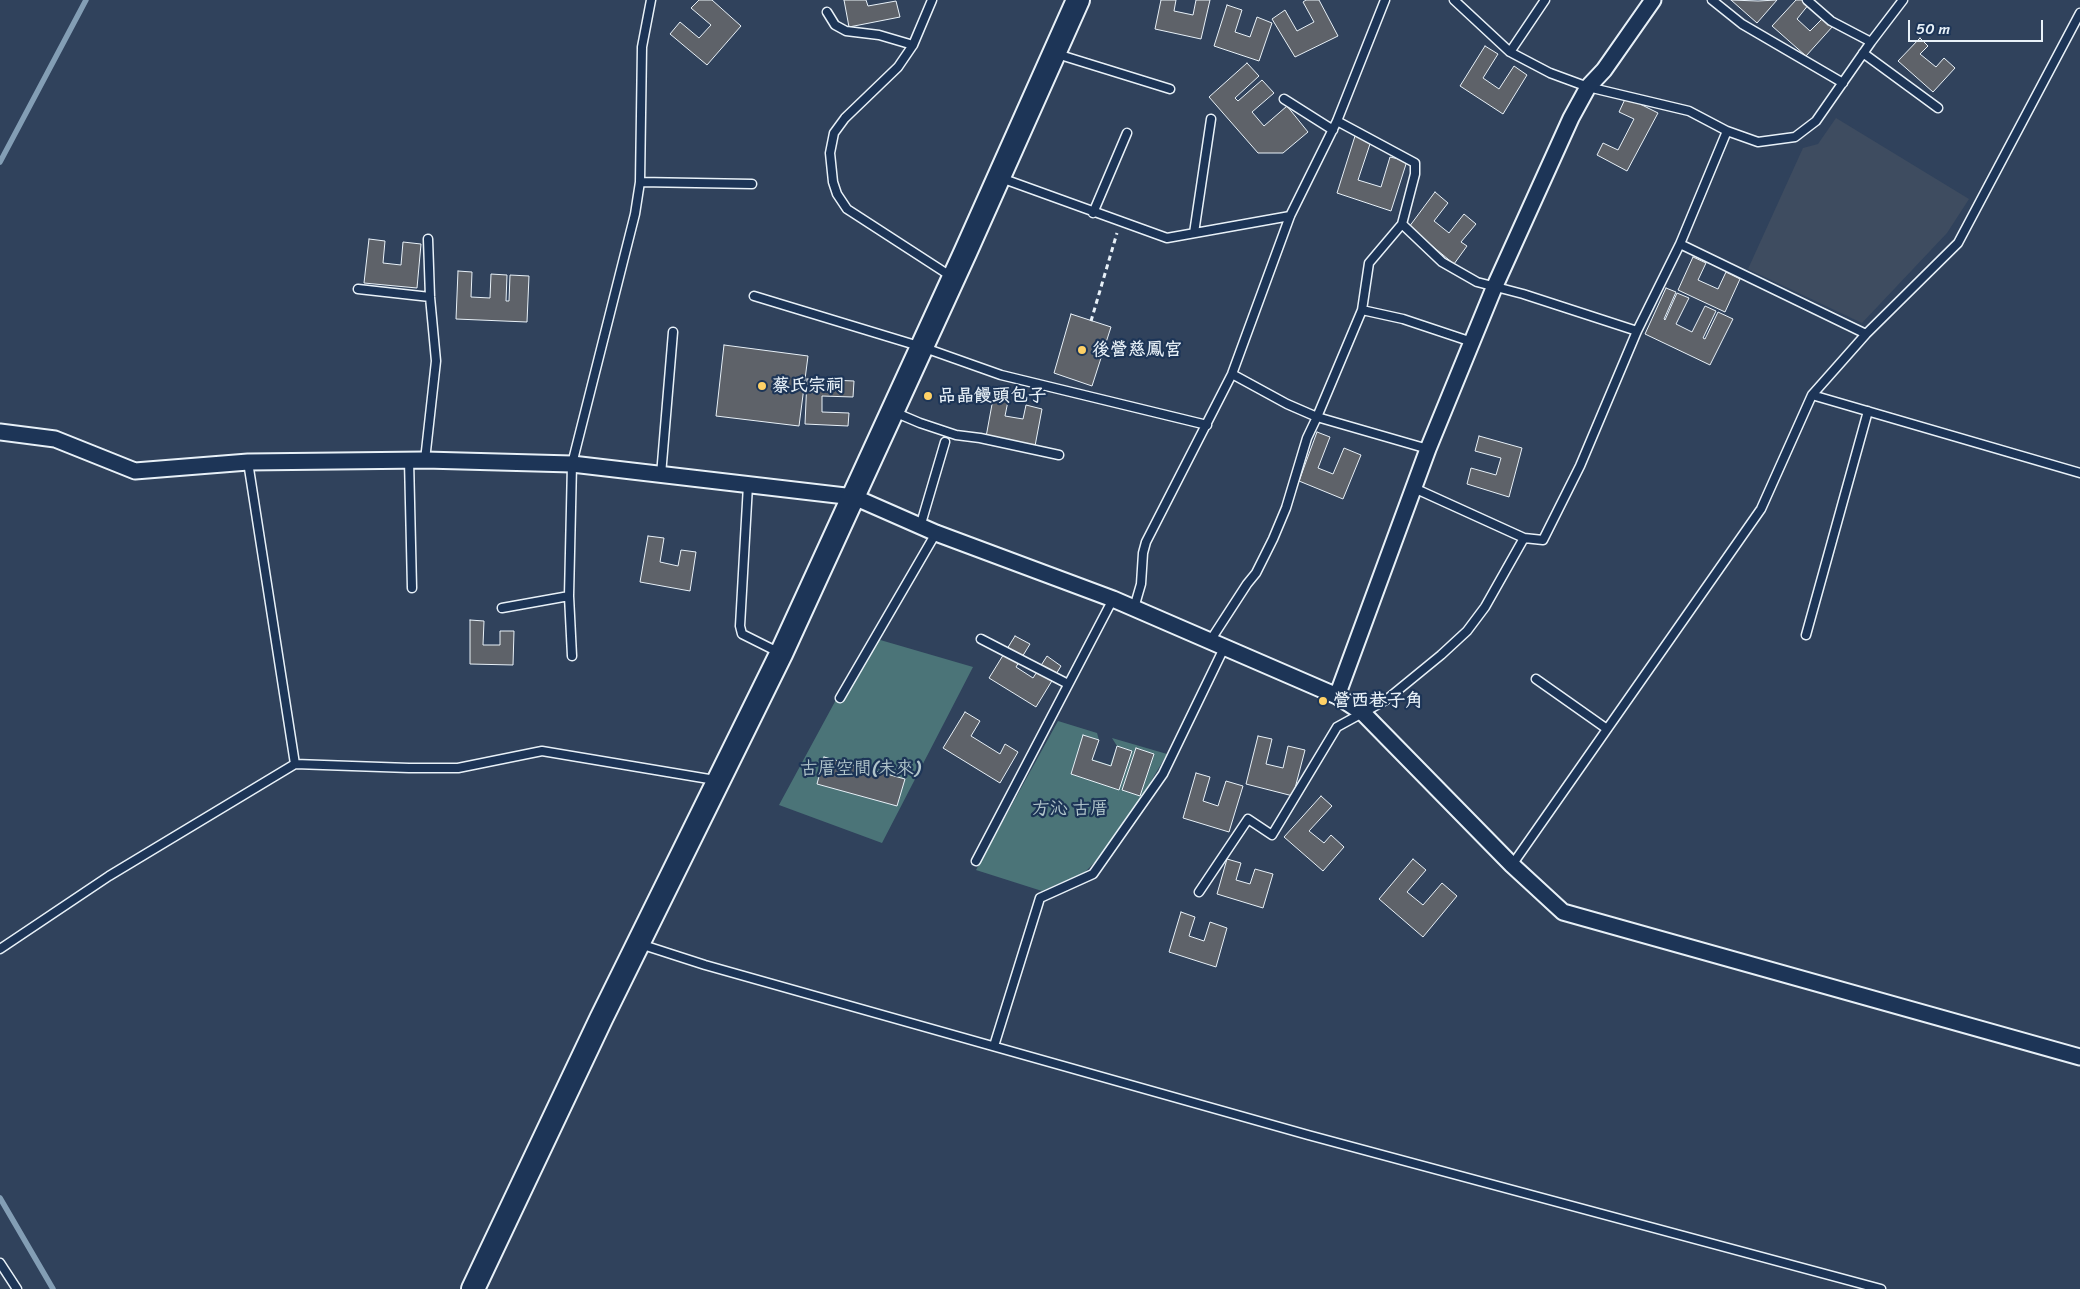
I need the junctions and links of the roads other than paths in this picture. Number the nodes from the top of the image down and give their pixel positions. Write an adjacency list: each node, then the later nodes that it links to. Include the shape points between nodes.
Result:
1 (651, 0): 29 (lane, via 642,47)
2 (932, 0): 14 (lane)
3 (1078, 0): 15 (street)
4 (1385, 0): 24 (lane)
5 (1454, 0): 16 (lane)
6 (1545, 0): 16 (lane)
7 (1653, 0): 19 (street, via 1604,70)
8 (1712, 0): 18 (lane, via 1742,24)
9 (1807, 0): 13 (lane, via 1831,21)
10 (1903, 0): 13 (lane)
11 (827, 12): 14 (lane, via 835,25 846,31 879,35)
12 (2080, 13): 45 (lane, via 1958,243)
13 (1871, 42): 17 (lane)
14 (913, 45): 37 (lane, via 898,67 845,118 834,133 830,153 833,182 848,209)
15 (1053, 52): 20 (lane); 28 (street)
16 (1510, 52): 19 (lane, via 1550,73)
17 (1863, 53): 18 (lane); 22 (lane)
18 (1843, 83): 26 (lane, via 1816,121 1795,138 1758,142)
19 (1588, 87): 26 (lane, via 1689,112); 38 (street)
20 (1170, 89)
21 (1284, 100): 25 (lane)
22 (1938, 108)
23 (1211, 119): 34 (lane)
24 (1337, 121): 25 (lane); 33 (lane, via 1415,163)
25 (1333, 130): 32 (lane)
26 (1727, 131): 36 (lane)
27 (1127, 133): 31 (lane)
28 (999, 178): 31 (lane); 37 (street)
29 (640, 182): 30 (lane); 61 (lane, via 635,214)
30 (752, 184)
31 (1093, 213): 34 (lane, via 1166,238)
32 (1290, 216): 34 (lane); 48 (lane)
33 (1402, 224): 38 (lane, via 1442,262); 42 (lane, via 1369,263)
34 (1194, 233)
35 (428, 239): 41 (lane)
36 (1680, 244): 43 (lane); 45 (lane)
37 (953, 278): 47 (street)
38 (1494, 288): 43 (lane, via 1523,294); 46 (street)
39 (358, 289): 41 (lane)
40 (754, 296): 47 (lane)
41 (430, 298): 59 (lane, via 436,361)
42 (1362, 310): 46 (lane, via 1403,319); 52 (lane)
43 (1637, 331): 69 (lane, via 1580,466 1543,540)
44 (673, 332): 63 (lane)
45 (1866, 334): 49 (lane)
46 (1472, 342): 56 (street)
47 (922, 347): 50 (street); 53 (lane, via 1001,375)
48 (1232, 374): 52 (lane); 53 (lane)
49 (1812, 395): 51 (lane); 86 (lane, via 1761,509)
50 (892, 411): 57 (lane, via 956,435); 66 (street)
51 (1868, 411): 62 (lane); 75 (lane)
52 (1318, 417): 56 (lane); 77 (lane, via 1307,438 1273,539 1256,573)
53 (1207, 424): 74 (lane, via 1146,542 1141,584)
54 (0, 432): 60 (street, via 55,439 134,471)
55 (945, 442): 67 (lane)
56 (1428, 449): 65 (street)
57 (1059, 455)
58 (409, 460): 59 (street); 60 (street); 70 (lane)
59 (425, 460): 61 (street)
60 (248, 462): 87 (lane)
61 (572, 464): 63 (street); 71 (lane)
62 (2080, 473)
63 (661, 475): 64 (street)
64 (748, 485): 66 (street); 79 (lane, via 740,626 742,634)
65 (1414, 488): 69 (lane); 83 (street)
66 (854, 497): 67 (street); 79 (street)
67 (920, 527): 68 (street)
68 (936, 533): 72 (street); 84 (lane)
69 (1524, 538): 85 (lane, via 1467,631 1386,700)
70 (412, 588)
71 (569, 596): 73 (lane); 80 (lane)
72 (1113, 599): 74 (street); 82 (lane)
73 (502, 608)
74 (1134, 608): 77 (street)
75 (1806, 635)
76 (981, 640): 82 (lane)
77 (1210, 640): 78 (street)
78 (1224, 648): 83 (street); 94 (lane, via 1163,774 1093,874 1040,898)
79 (781, 654): 88 (street)
80 (572, 656)
81 (1536, 680): 86 (lane)
82 (1068, 684): 89 (lane)
83 (1337, 696): 85 (street)
84 (840, 698)
85 (1363, 713): 90 (street); 91 (lane, via 1337,728 1272,835 1248,819)
86 (1607, 729): 90 (lane)
87 (295, 764): 88 (lane, via 458,768 542,752); 93 (lane, via 110,876)
88 (719, 781): 92 (street)
89 (976, 861)
90 (1512, 865): 95 (street, via 1563,912)
91 (1199, 892)
92 (638, 944): 94 (lane); 98 (street)
93 (0, 949)
94 (994, 1046): 99 (lane, via 1308,1135)
95 (2080, 1057)
96 (0, 1263): 97 (lane)
97 (17, 1289)
98 (473, 1289)
99 (1881, 1289)

